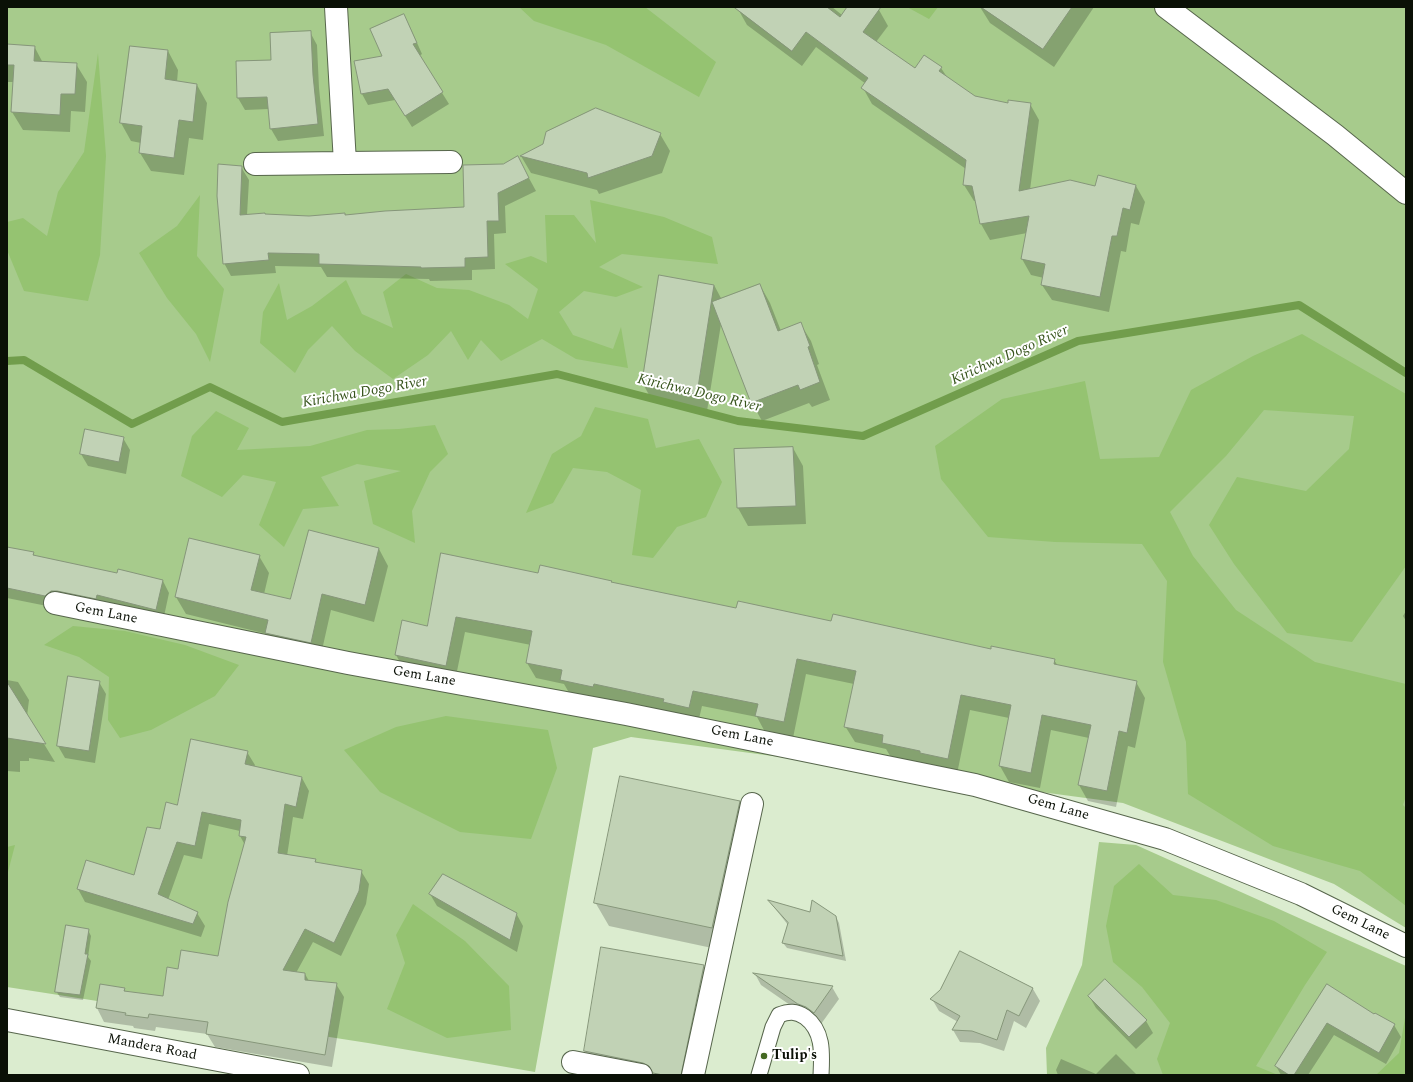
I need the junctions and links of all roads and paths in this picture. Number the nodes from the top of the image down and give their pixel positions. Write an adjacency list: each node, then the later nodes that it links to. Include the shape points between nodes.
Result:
1 (336, 7): 4 (street)
2 (1166, 7): 6 (street, via 1335,135)
3 (451, 162): 4 (street)
4 (345, 163): 5 (street)
5 (255, 164)
6 (1406, 193)
7 (55, 603): 9 (street, Gem Lane, via 975,785 1165,839 1301,894)
8 (752, 804): 14 (street)
9 (1406, 946)
10 (7, 1020): 12 (street, Mandera Road)
11 (572, 1062): 13 (street)
12 (298, 1075)
13 (641, 1075)
14 (693, 1075)
15 (759, 1075): 16 (lane, via 772,1027 779,1015 789,1011 800,1014 818,1030 821,1044)
16 (821, 1075)

